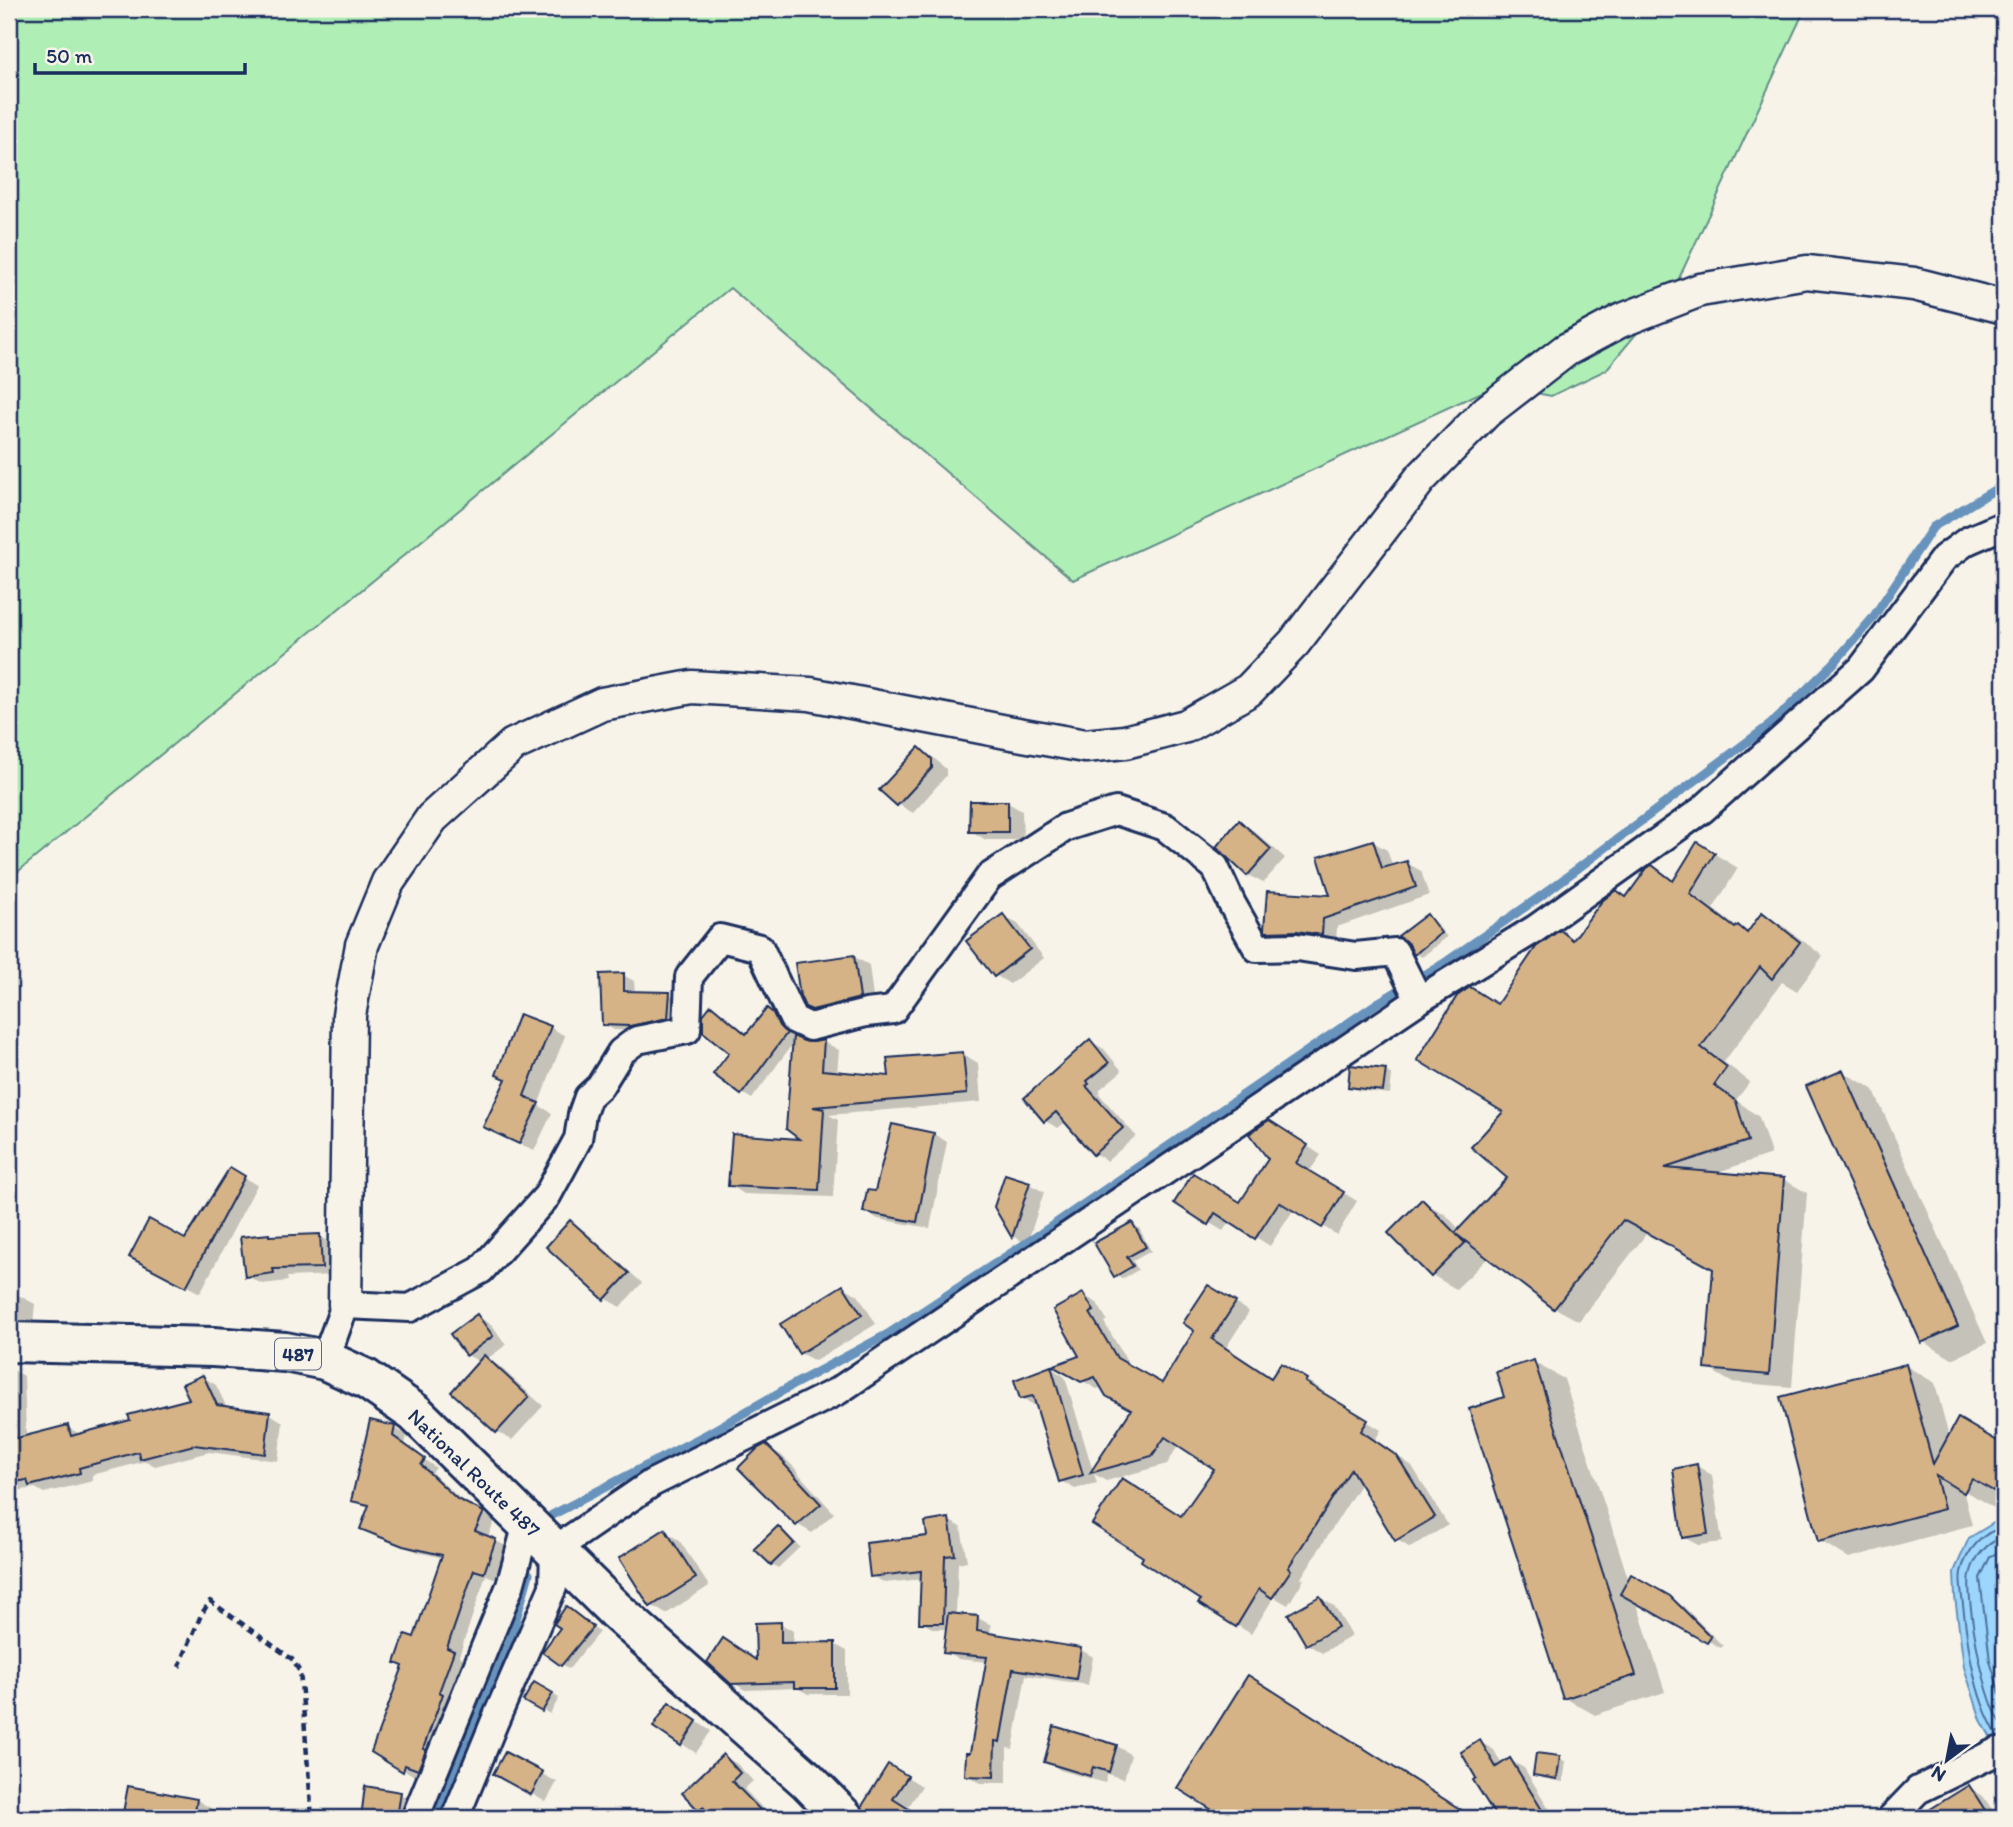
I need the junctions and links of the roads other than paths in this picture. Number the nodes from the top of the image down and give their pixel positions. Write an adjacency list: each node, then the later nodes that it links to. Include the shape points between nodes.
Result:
1 (2004, 307): 4 (street, via 1914,284 1807,272 1700,290 1620,321 1566,350 1486,412 1421,478 1294,643 1249,690 1186,726 1125,742 1085,746 810,694 692,687 602,704 513,745 432,818 388,882 362,945 349,1015)
2 (2004, 525): 3 (street, via 1967,541 1944,558 1861,669 1702,810 1535,929)
3 (1419, 1000): 4 (street, via 1395,952 1356,956 1297,947 1257,948 1215,867 1165,827 1116,811 1066,827 989,877 893,1010 810,1027 793,1019 760,948 720,938 690,977 687,1030 637,1040 621,1052 588,1097 578,1139 547,1196 481,1270 410,1308); 8 (street, via 838,1391 652,1483)
4 (345, 1305): 6 (street)
5 (9, 1342): 6 (highway, National Route 487 / 487, via 213,1347)
6 (325, 1360): 7 (highway, National Route 487 / 487, via 366,1379 415,1413)
7 (527, 1524): 8 (highway, National Route 487 / 487); 10 (street, via 510,1586)
8 (554, 1550): 11 (street, via 553,1587); 12 (highway, National Route 487 / 487)
9 (2004, 1752): 13 (street, via 1918,1790)
10 (415, 1818)
11 (455, 1818)
12 (844, 1818)
13 (1891, 1818)

